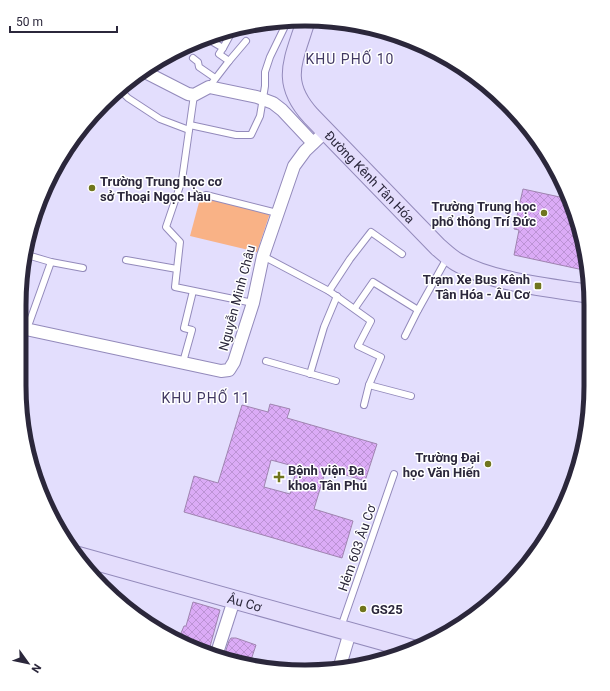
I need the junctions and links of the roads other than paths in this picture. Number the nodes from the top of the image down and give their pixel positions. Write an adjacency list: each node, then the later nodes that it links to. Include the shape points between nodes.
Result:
1 (304, 26): 15 (street, Đường Kênh Tân Hóa, via 292,69 293,89)
2 (285, 27): 13 (lane, via 265,72)
3 (229, 37): 6 (lane)
4 (246, 41): 8 (lane)
5 (213, 42): 6 (lane)
6 (223, 48): 8 (lane, via 219,54)
7 (193, 58): 10 (lane)
8 (229, 60): 10 (lane)
9 (149, 74): 12 (street)
10 (212, 82): 12 (street); 13 (street)
11 (123, 93): 14 (lane, via 160,118)
12 (194, 95): 14 (lane)
13 (263, 99): 14 (lane, via 260,116 251,135); 15 (street, via 278,106)
14 (189, 127): 25 (lane, via 182,180 166,227 180,242)
15 (319, 138): 17 (street, Nguyễn Minh Châu, via 297,160); 21 (street, Đường Kênh Tân Hóa)
16 (206, 195): 17 (lane)
17 (277, 213): 20 (street, Nguyễn Minh Châu)
18 (402, 254): 27 (lane, via 371,232)
19 (30, 256): 23 (lane)
20 (263, 256): 27 (lane); 30 (street, Nguyễn Minh Châu)
21 (448, 256): 28 (street, Đường Kênh Tân Hóa, via 474,270 502,278); 32 (lane)
22 (126, 260): 25 (lane)
23 (51, 262): 24 (lane); 33 (lane)
24 (83, 268)
25 (177, 269): 26 (lane, via 175,287)
26 (193, 291): 30 (lane); 37 (lane, via 184,328 192,330)
27 (329, 291): 29 (lane)
28 (583, 293)
29 (337, 296): 31 (lane); 38 (lane, via 324,327)
30 (252, 303): 37 (street, Nguyễn Minh Châu, via 234,362 229,370 221,371)
31 (355, 308): 32 (lane, via 373,282); 40 (lane, via 371,321 358,346 381,357)
32 (418, 310): 35 (lane)
33 (26, 323)
34 (26, 328): 37 (street, Nguyễn Minh Châu)
35 (405, 336)
36 (266, 361): 38 (lane)
37 (183, 362)
38 (310, 374): 39 (lane)
39 (336, 382)
40 (369, 385): 41 (lane); 42 (lane)
41 (411, 396)
42 (364, 405)
43 (394, 474): 46 (lane, Hẻm 603 Âu Cơ)
44 (86, 558): 45 (street, Âu Cơ)
45 (234, 600): 46 (street, Âu Cơ); 48 (street)
46 (345, 630): 47 (street, Âu Cơ); 49 (street)
47 (406, 646)
48 (218, 651)
49 (339, 663)

